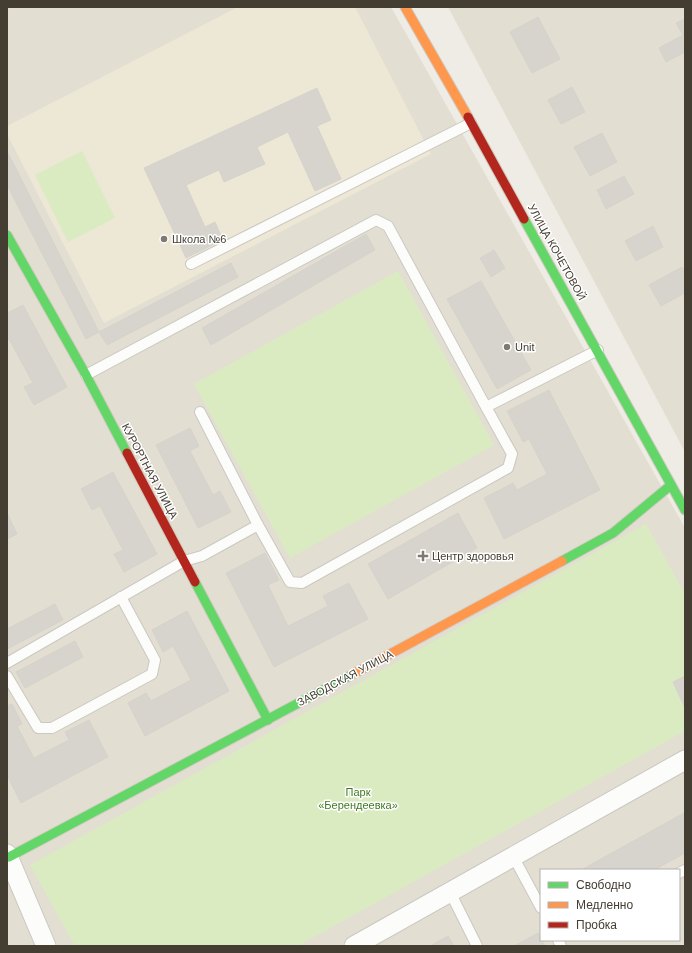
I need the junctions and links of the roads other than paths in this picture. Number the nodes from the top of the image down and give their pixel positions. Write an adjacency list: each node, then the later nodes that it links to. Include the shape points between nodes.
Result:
1 (405, 7): 2 (street, УЛИЦА КОЧЕТОВОЙ)
2 (471, 123): 4 (lane); 5 (street, УЛИЦА КОЧЕТОВОЙ)
3 (7, 235): 6 (street, КУРОРТНАЯ УЛИЦА)
4 (191, 264)
5 (598, 350): 7 (lane); 9 (street, УЛИЦА КОЧЕТОВОЙ)
6 (86, 375): 7 (lane, via 376,220 388,226); 12 (street, КУРОРТНАЯ УЛИЦА)
7 (486, 407): 11 (lane, via 512,454 508,468 302,583 290,582)
8 (200, 412): 11 (lane)
9 (671, 485): 10 (street, УЛИЦА КОЧЕТОВОЙ); 16 (street, ЗАВОДСКАЯ УЛИЦА, via 613,533)
10 (685, 510)
11 (258, 525): 12 (lane, via 202,556)
12 (184, 561): 13 (lane); 16 (street, КУРОРТНАЯ УЛИЦА)
13 (121, 597): 14 (lane); 15 (lane, via 155,660 152,674 52,728 38,728)
14 (7, 663)
15 (7, 676)
16 (268, 720): 18 (street, ЗАВОДСКАЯ УЛИЦА)
17 (684, 764): 19 (street)
18 (8, 856): 22 (street)
19 (513, 856): 20 (street); 21 (lane)
20 (450, 892): 23 (street); 24 (lane)
21 (540, 906)
22 (46, 946)
23 (354, 946)
24 (477, 946)

